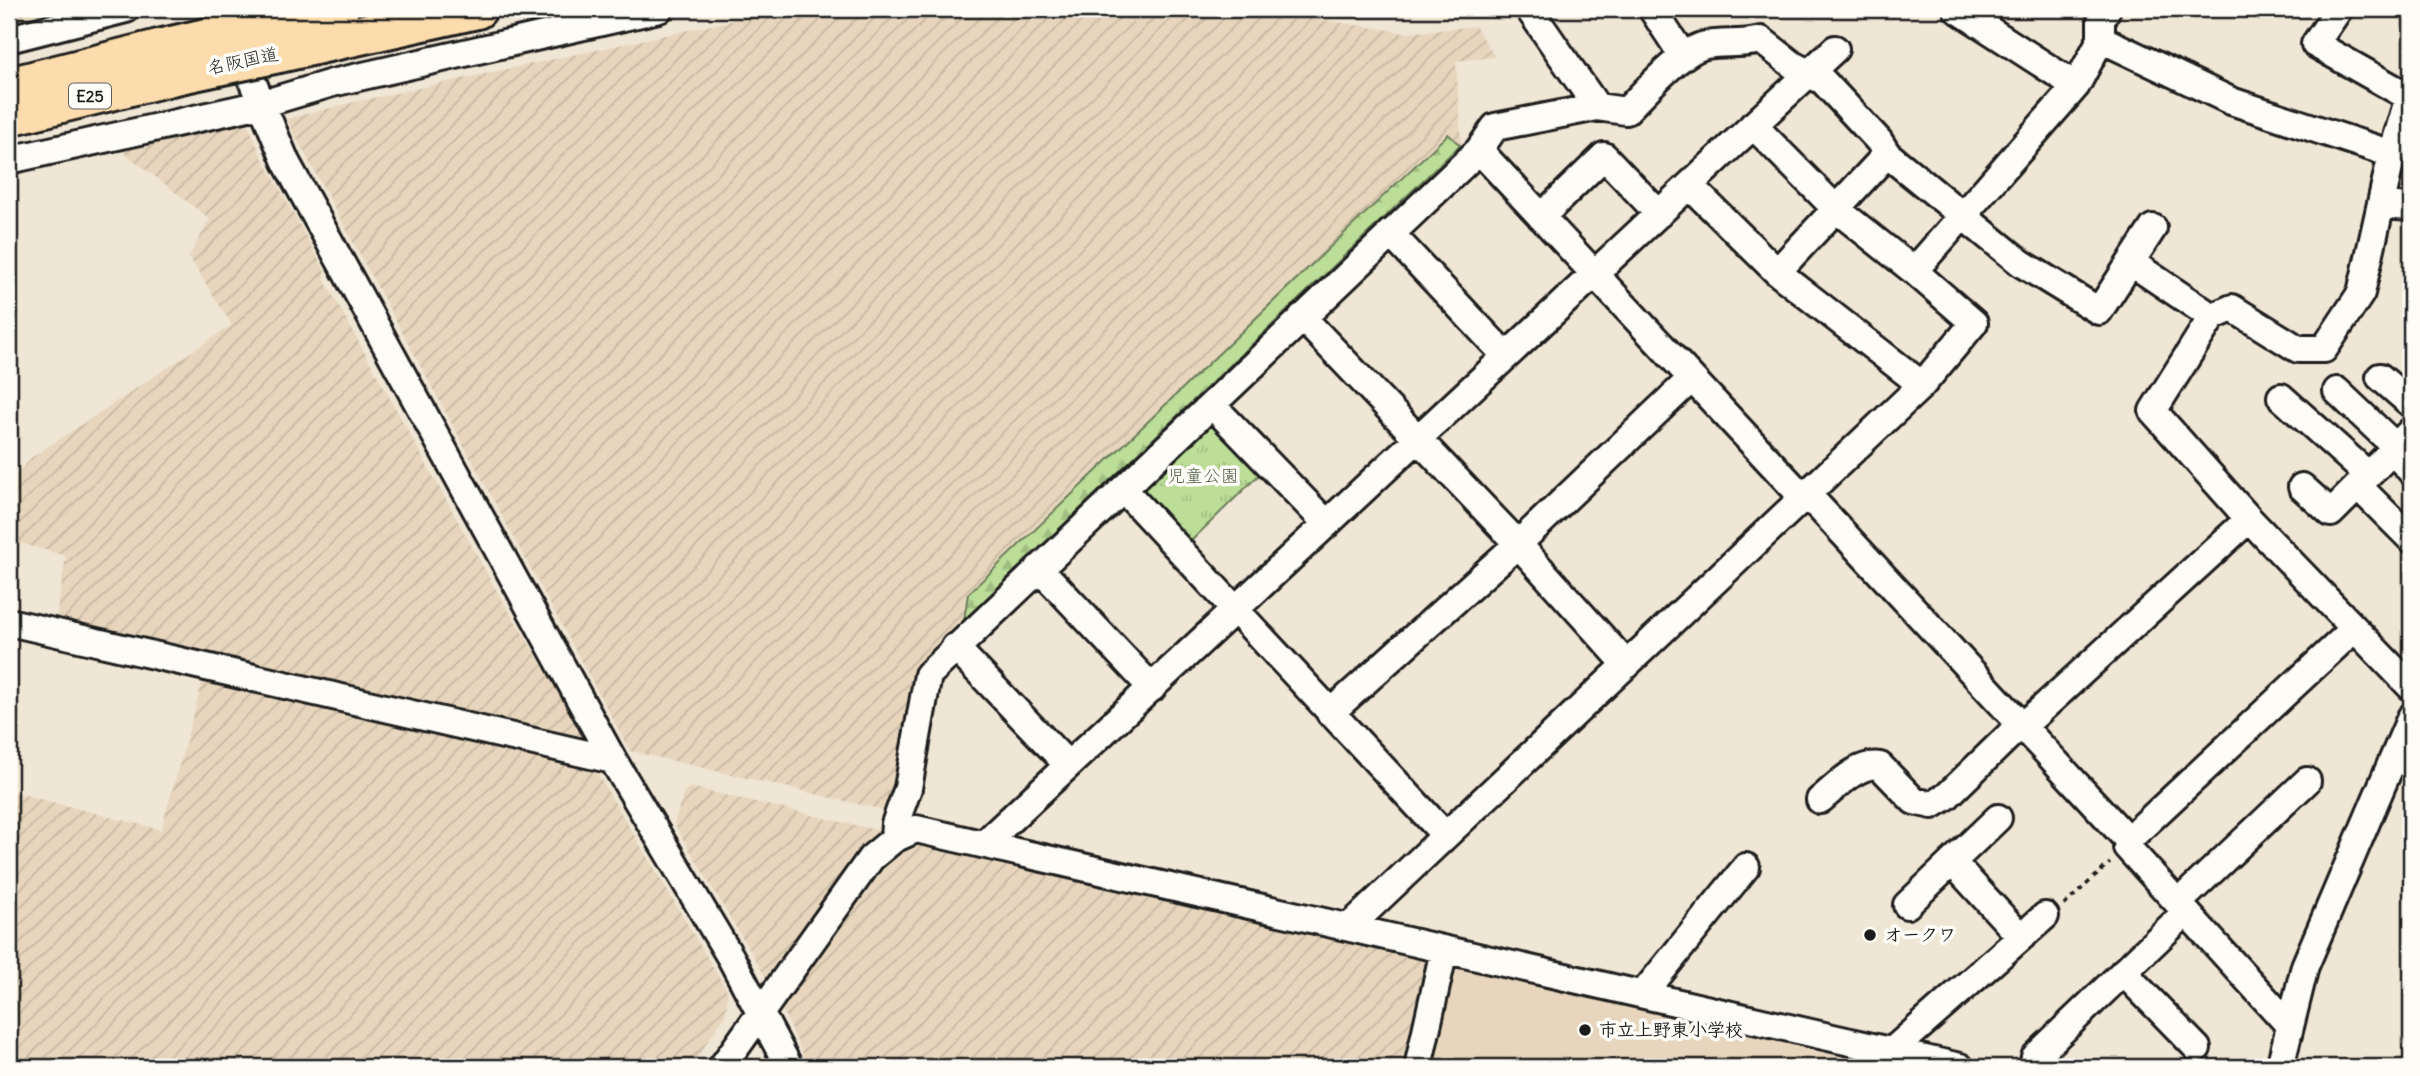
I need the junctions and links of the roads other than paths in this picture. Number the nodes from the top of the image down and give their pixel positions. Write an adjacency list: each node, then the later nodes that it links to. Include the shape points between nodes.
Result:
1 (126, 9): 11 (street)
2 (222, 9): 19 (street)
3 (339, 9): 12 (highway, 名阪国道 / E25)
4 (477, 9): 12 (highway, 名阪国道 / E25)
5 (659, 9): 19 (street, via 332,83)
6 (1529, 9): 20 (street)
7 (1652, 9): 14 (street)
8 (1957, 9): 17 (street)
9 (2339, 9): 25 (street, via 2315,44 2409,97)
10 (2098, 19): 17 (street); 25 (street, via 2231,102)
11 (9, 39)
12 (272, 39): 15 (highway, 名阪国道 / E25, bridge)
13 (1835, 49): 16 (street)
14 (1683, 55): 16 (street, via 1705,45 1760,40); 20 (street, via 1626,111)
15 (165, 63): 18 (highway, 名阪国道 / E25); 21 (highway, 名阪国道 / E25)
16 (1809, 71): 22 (street); 24 (street, via 1879,141)
17 (2076, 86): 33 (street)
18 (9, 87)
19 (262, 104): 26 (street); 72 (street, via 286,162)
20 (1597, 107): 23 (street, via 1495,127)
21 (9, 116)
22 (1753, 125): 27 (street); 30 (street)
23 (1479, 150): 32 (street); 35 (street)
24 (1886, 154): 30 (street); 33 (street)
25 (2392, 154): 28 (street)
26 (9, 160)
27 (1690, 186): 31 (street); 38 (street)
28 (2382, 205): 29 (street); 41 (street, via 2361,293 2324,349 2298,349 2232,308)
29 (2411, 207)
30 (1836, 209): 37 (street); 38 (street)
31 (1659, 214): 32 (street, via 1604,156); 39 (street)
32 (1541, 217): 39 (street)
33 (1963, 217): 36 (street, via 2021,263 2099,311); 37 (street)
34 (2153, 228): 36 (street)
35 (1390, 233): 40 (street); 42 (street)
36 (2132, 263): 41 (street)
37 (1914, 271): 45 (street, via 1974,323)
38 (1777, 272): 45 (street)
39 (1594, 275): 42 (street); 44 (street)
40 (1302, 317): 49 (street); 50 (street)
41 (2212, 317): 57 (street, via 2153,411)
42 (1506, 356): 50 (street)
43 (2380, 377): 48 (street)
44 (1691, 379): 56 (street); 60 (street)
45 (1922, 386): 56 (street)
46 (2337, 391): 51 (street)
47 (2281, 397): 53 (street)
48 (2411, 404)
49 (1212, 405): 55 (street); 58 (street)
50 (1416, 439): 58 (street); 60 (street)
51 (2400, 443): 52 (street); 53 (street)
52 (2411, 471)
53 (2362, 480): 54 (street, via 2331,513); 59 (street)
54 (2302, 487)
55 (1123, 489): 61 (street); 62 (street)
56 (1805, 496): 66 (street); 71 (street)
57 (2249, 519): 64 (street); 71 (street)
58 (1327, 524): 62 (street)
59 (2411, 539)
60 (1518, 544): 66 (street); 69 (street)
61 (1039, 568): 65 (street); 68 (street)
62 (1235, 610): 68 (street); 69 (street)
63 (9, 622): 72 (street)
64 (2354, 629): 67 (street); 80 (street)
65 (955, 647): 73 (street); 77 (street, via 928,675 908,788 895,824)
66 (1627, 665): 78 (street)
67 (2411, 687)
68 (1152, 688): 73 (street)
69 (1330, 713): 78 (street)
70 (2411, 717): 92 (street, via 2305,966)
71 (2021, 726): 75 (street, via 1932,805 1914,802 1874,765 1859,770); 80 (street)
72 (614, 760): 91 (street)
73 (1068, 765): 79 (street)
74 (2307, 781): 84 (street)
75 (1820, 800)
76 (1998, 818): 81 (street)
77 (905, 834): 79 (street); 91 (street, via 870,858)
78 (1445, 835): 86 (street)
79 (985, 843): 86 (street)
80 (2127, 844): 84 (street)
81 (1952, 862): 83 (street); 87 (street)
82 (1746, 867): 90 (street)
83 (1907, 905)
84 (2181, 908): 89 (street); 92 (street)
85 (2045, 916): 87 (street)
86 (1349, 927): 88 (street)
87 (2021, 937): 94 (street)
88 (1444, 950): 90 (street); 97 (street)
89 (2123, 972): 93 (street); 99 (street, via 2035,1057)
90 (1643, 994): 94 (street)
91 (762, 1014): 95 (street); 96 (street)
92 (2289, 1025): 100 (street)
93 (2197, 1048)
94 (1891, 1052): 98 (street)
95 (722, 1067)
96 (789, 1067)
97 (1418, 1067)
98 (1960, 1067)
99 (2033, 1067)
100 (2280, 1067)

